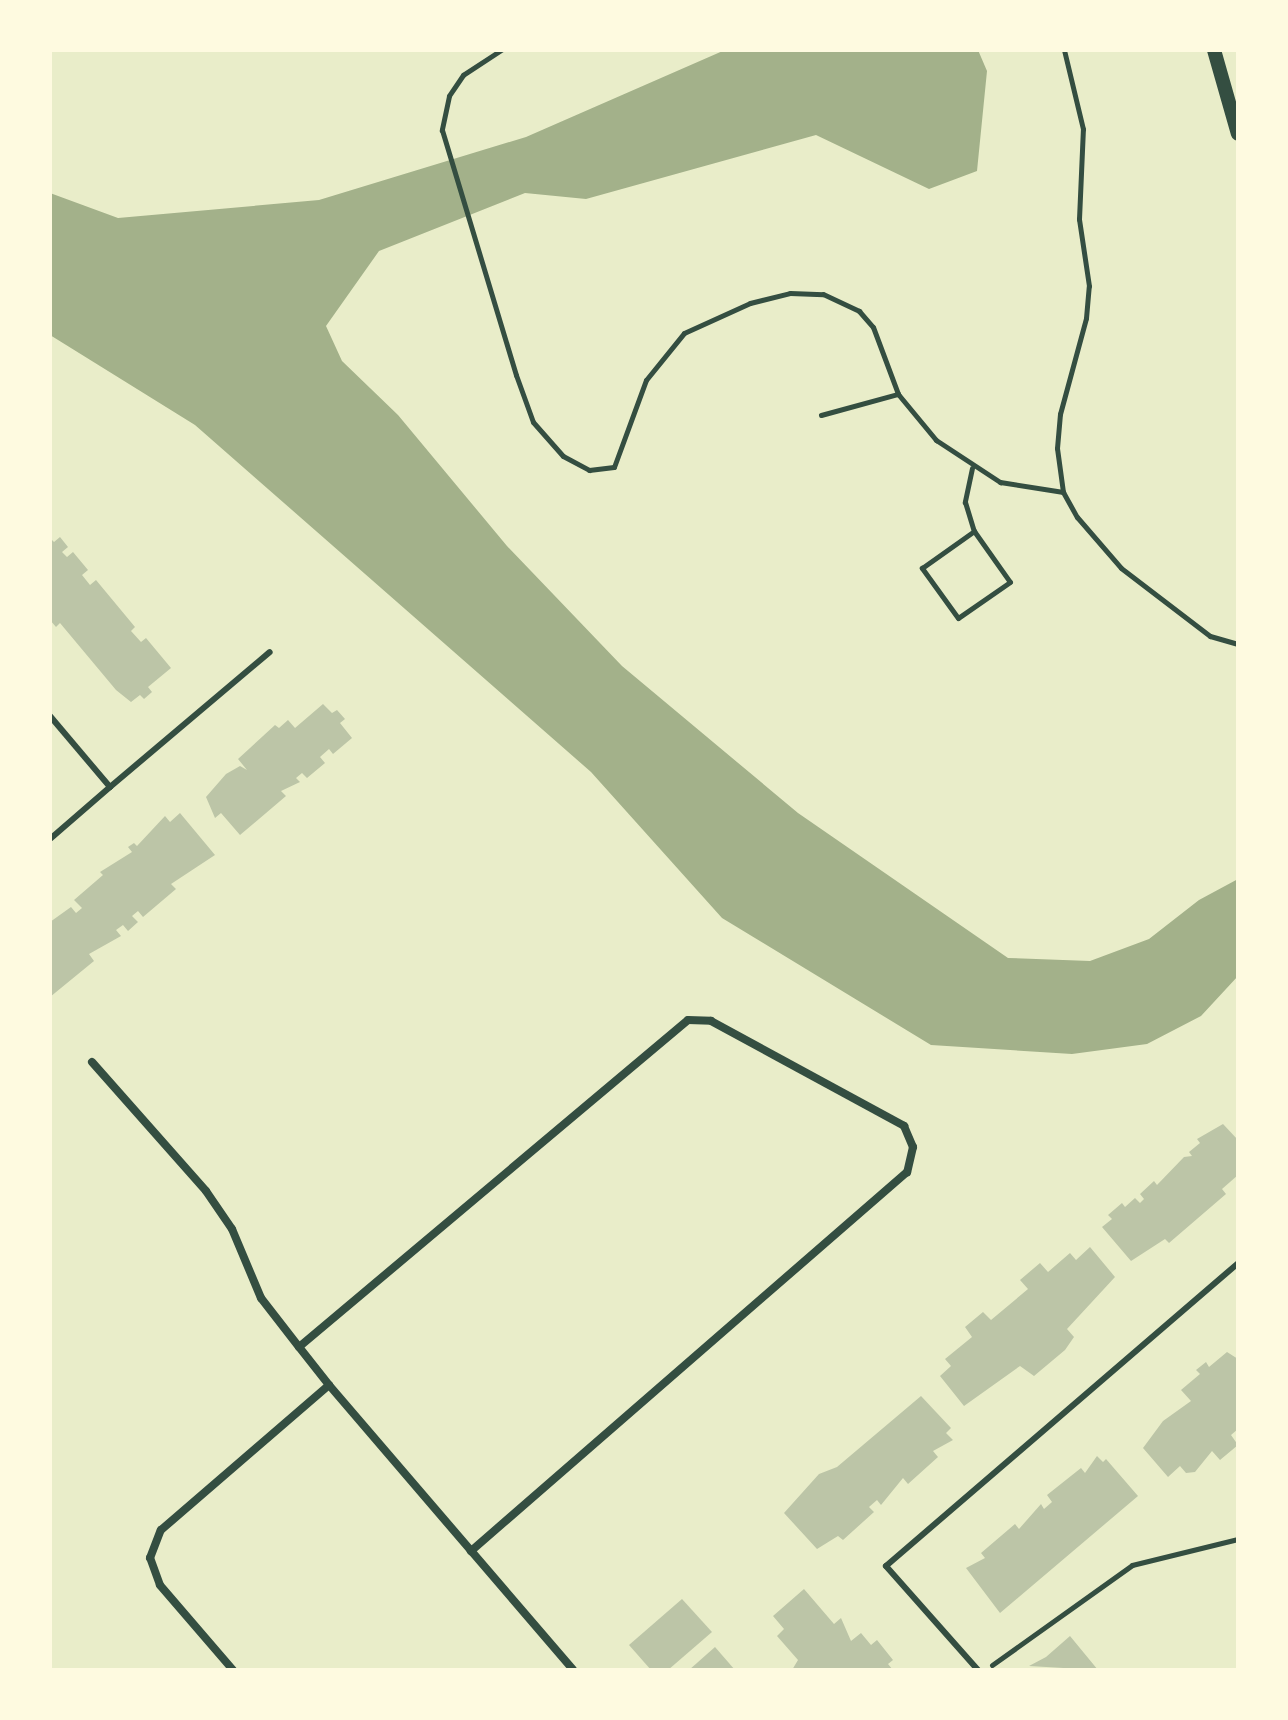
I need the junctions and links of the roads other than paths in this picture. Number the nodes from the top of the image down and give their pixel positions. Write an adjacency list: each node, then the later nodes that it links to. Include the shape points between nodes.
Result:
1 (1214, 50): 2 (street)
2 (1238, 134)
3 (270, 652): 5 (lane)
4 (50, 716): 5 (lane)
5 (110, 787): 6 (lane)
6 (50, 839)
7 (92, 1062): 9 (street, via 206,1191 232,1229 261,1298)
8 (1238, 1263): 14 (lane, via 886,1566)
9 (299, 1347): 10 (street); 11 (street, via 688,1020 711,1021 904,1126 913,1147 907,1172)
10 (329, 1385): 11 (street); 12 (street, via 161,1530 150,1558 160,1585)
11 (471, 1551): 13 (street)
12 (233, 1670)
13 (573, 1670)
14 (978, 1670)

